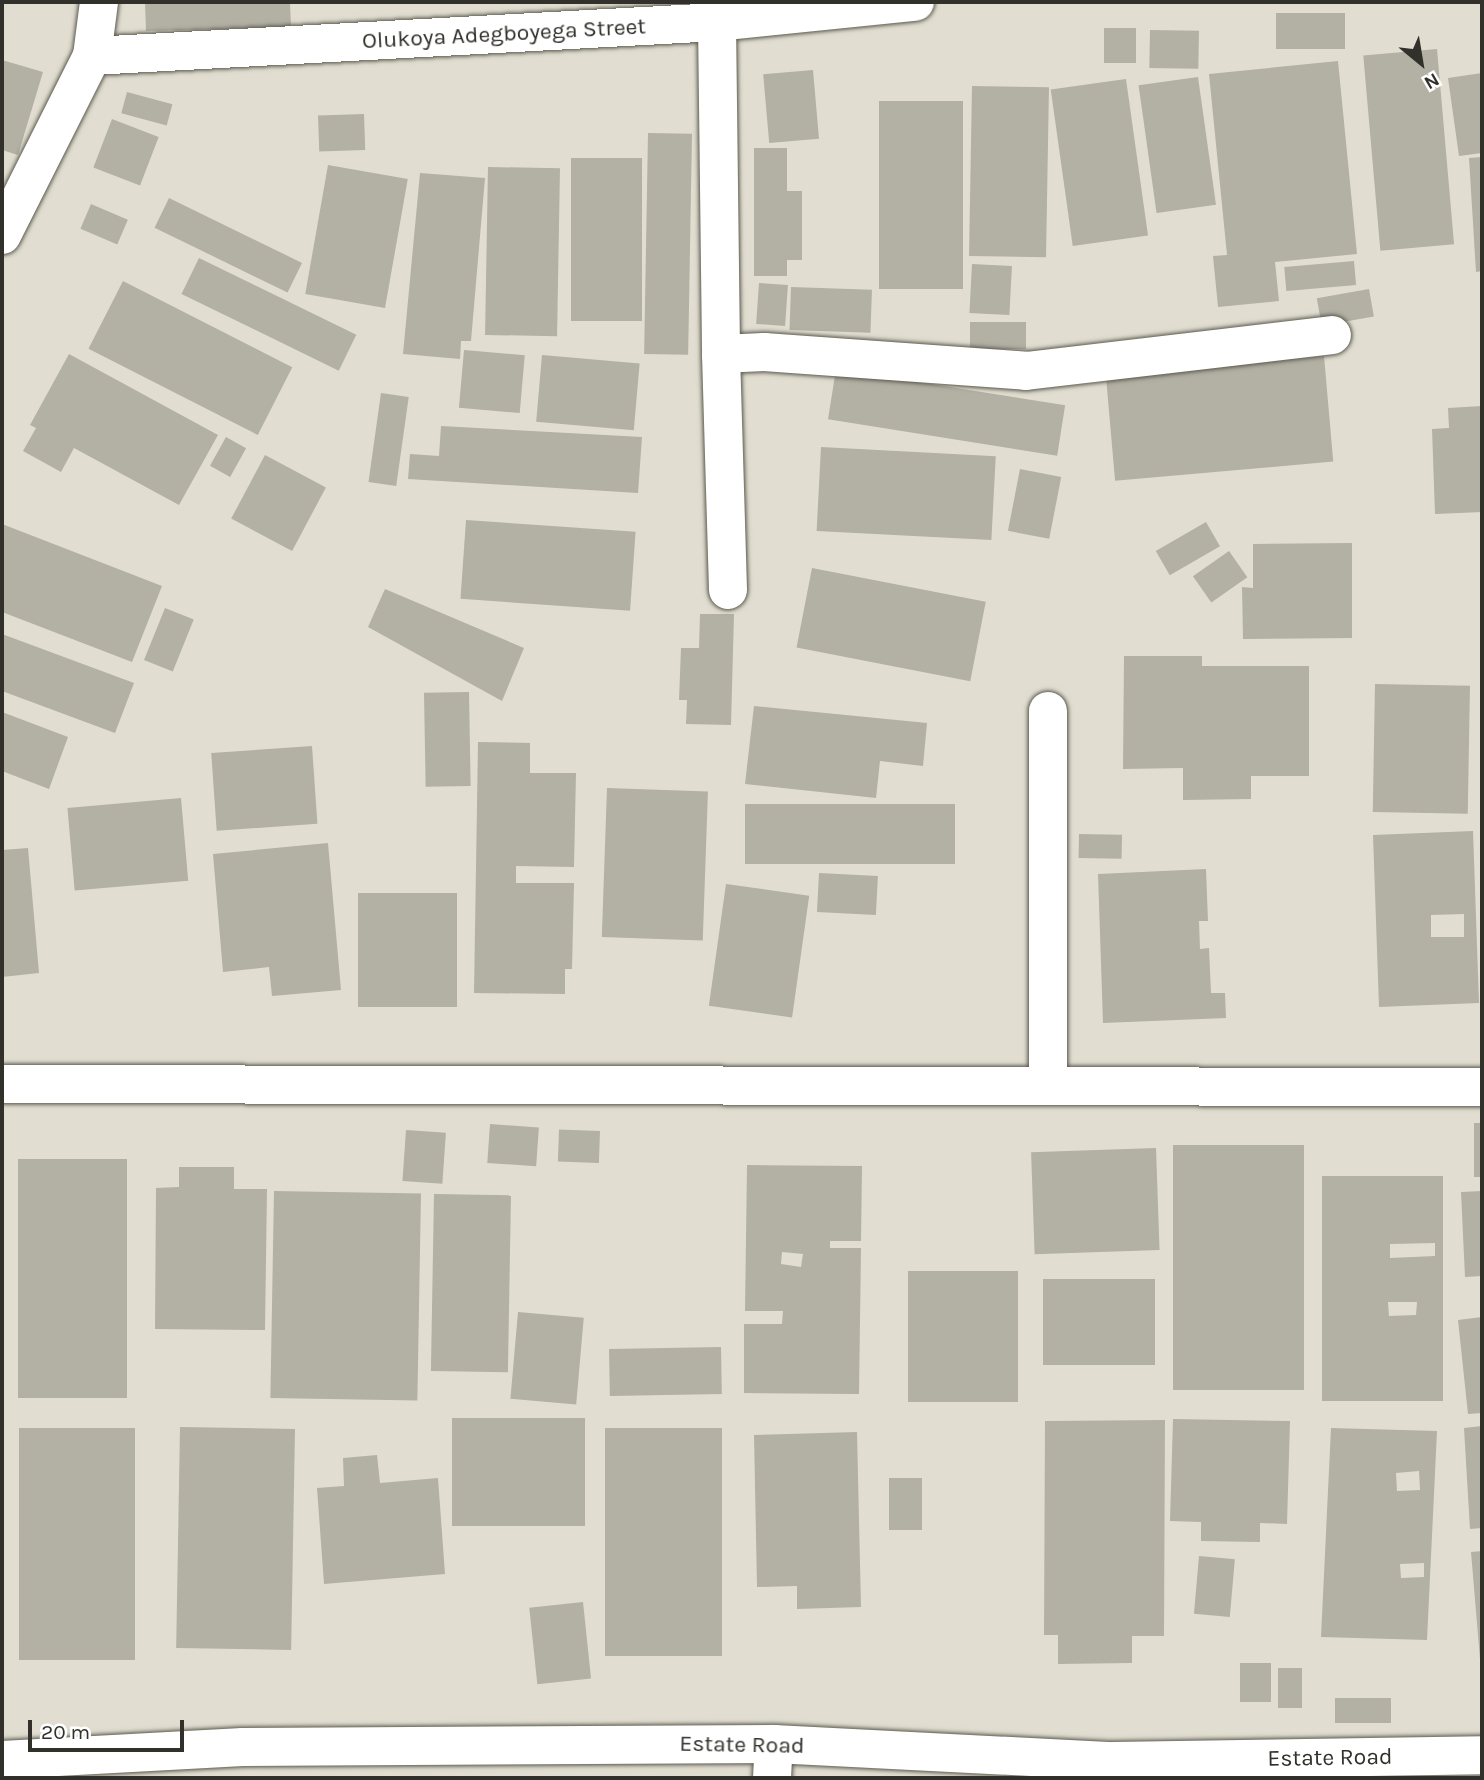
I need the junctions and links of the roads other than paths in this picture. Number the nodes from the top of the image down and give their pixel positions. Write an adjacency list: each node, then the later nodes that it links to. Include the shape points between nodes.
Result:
1 (100, 2): 4 (street)
2 (915, 2): 3 (street, Olukoya Adegboyega Street)
3 (717, 22): 4 (street, Olukoya Adegboyega Street); 7 (street)
4 (92, 56): 5 (street)
5 (2, 235)
6 (1332, 335): 7 (street, via 1026,371 764,352)
7 (721, 354): 8 (street)
8 (728, 590)
9 (1048, 711): 11 (street)
10 (2, 1084): 11 (street)
11 (1048, 1084): 12 (street)
12 (1482, 1087)
13 (1482, 1755): 17 (street, Estate Road)
14 (2, 1760): 16 (street, Estate Road)
15 (773, 1761): 16 (street, Estate Road); 17 (street, Estate Road)
16 (243, 1762)
17 (1114, 1770)

